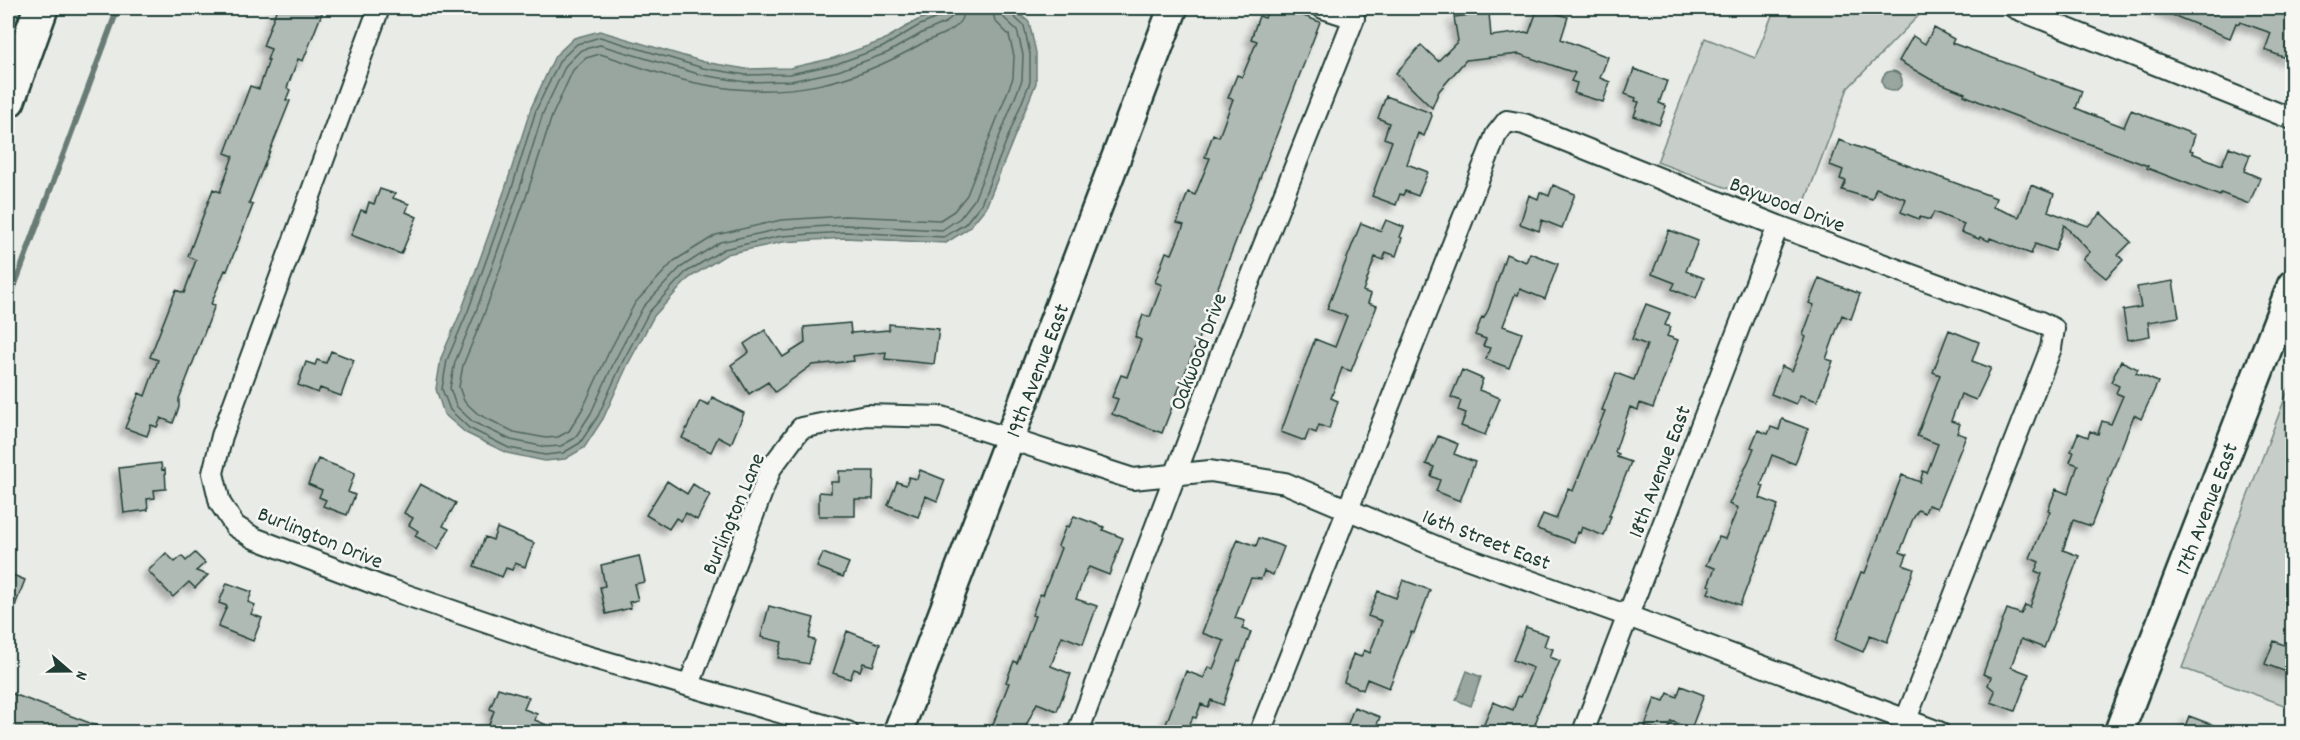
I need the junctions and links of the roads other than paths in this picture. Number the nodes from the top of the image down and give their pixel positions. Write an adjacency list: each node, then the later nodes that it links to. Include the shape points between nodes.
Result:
1 (41, 8): 7 (highway)
2 (46, 8): 7 (highway)
3 (379, 8): 15 (street, Burlington Drive, via 222,436 213,473 220,503 235,526 254,538 566,650)
4 (1173, 8): 11 (street, 19th Avenue East)
5 (1323, 8): 12 (street, Oakwood Drive, via 1354,18)
6 (2015, 8): 8 (street)
7 (12, 88)
8 (2292, 118)
9 (1778, 226): 13 (street, Baywood Drive, via 1524,124 1507,121 1496,135); 14 (street, 18th Avenue East); 16 (street, Baywood Drive, via 2054,329 2051,348)
10 (2292, 285): 23 (street, 17th Avenue East)
11 (1009, 440): 12 (street, 16th Street East, via 1133,479); 15 (street, Burlington Lane, via 942,417 866,415 801,428 771,468); 18 (street, 19th Avenue East)
12 (1176, 475): 13 (street, 16th Street East, via 1210,471 1285,483); 19 (street, Oakwood Drive)
13 (1348, 509): 14 (street, 16th Street East, via 1444,549); 20 (street)
14 (1628, 616): 16 (street, 16th Street East); 21 (street, 18th Avenue East)
15 (689, 685): 17 (street, Burlington Drive)
16 (1903, 726): 22 (street, 16th Street East)
17 (848, 732)
18 (898, 732)
19 (1077, 732)
20 (1260, 732)
21 (1583, 732)
22 (1939, 732)
23 (2119, 732)

